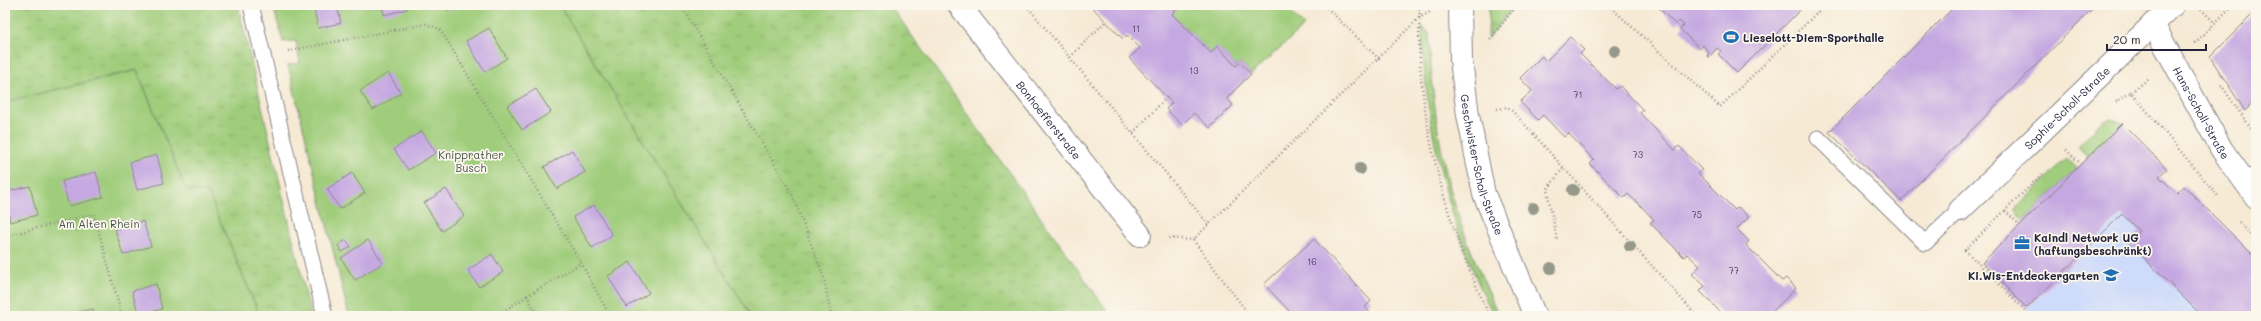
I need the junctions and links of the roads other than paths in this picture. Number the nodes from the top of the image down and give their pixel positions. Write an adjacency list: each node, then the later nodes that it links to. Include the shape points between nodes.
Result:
1 (251, 5): 10 (lane)
2 (959, 5): 9 (street, Bonhoefferstraße)
3 (1460, 5): 11 (street, Geschwister-Scholl-Straße, via 1461,60 1468,115 1484,194)
4 (2173, 5): 5 (street, Sophie-Scholl-Straße)
5 (2154, 24): 7 (street, Hans-Scholl-Straße, via 2222,150); 8 (street, Sophie-Scholl-Straße)
6 (1818, 138): 8 (lane, via 1925,243)
7 (2256, 197)
8 (1960, 210)
9 (1140, 235)
10 (325, 316)
11 (1535, 316)

